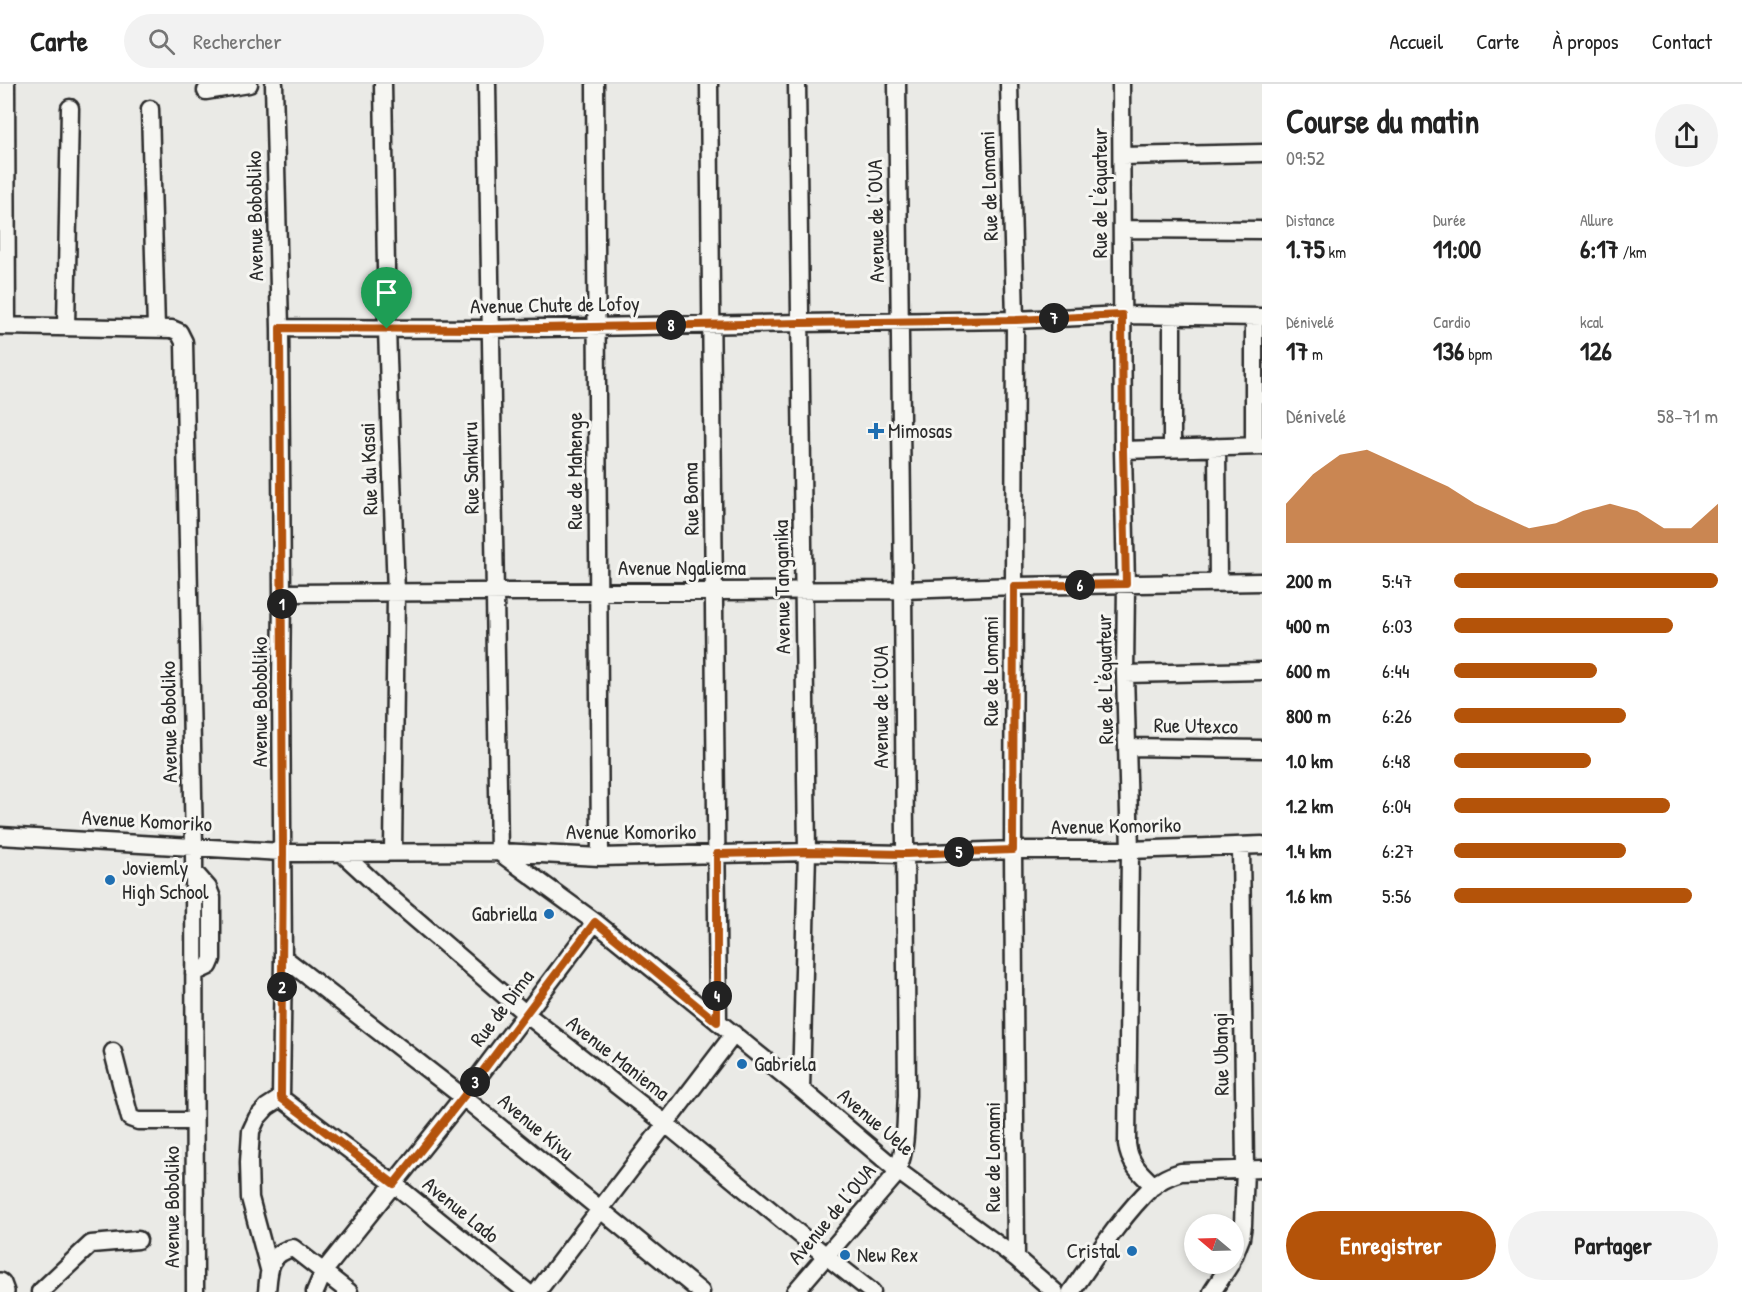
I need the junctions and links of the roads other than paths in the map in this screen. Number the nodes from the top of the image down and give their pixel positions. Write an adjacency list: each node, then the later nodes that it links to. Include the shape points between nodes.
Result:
1 (6, 84): 26 (street)
2 (249, 84): 12 (street)
3 (274, 84): 30 (street, Avenue Bobobliko)
4 (383, 84): 31 (street, Rue du Kasai)
5 (487, 84): 32 (street, Rue Sankuru)
6 (595, 84): 27 (street, Rue de Mahenge)
7 (709, 84): 25 (street, Rue Boma)
8 (797, 84): 23 (street, Avenue Tanganika)
9 (897, 84): 24 (street, Avenue de l’OUA)
10 (1009, 84): 22 (street, Rue de Lomami)
11 (1121, 84): 16 (street, Rue de L'équateur)
12 (206, 91)
13 (70, 108): 28 (street)
14 (150, 109): 29 (street)
15 (1262, 153): 16 (street)
16 (1122, 156): 17 (street, Rue de L'équateur)
17 (1123, 229): 18 (street); 19 (street, Rue de L'équateur)
18 (1262, 230)
19 (1122, 315): 20 (street, Avenue Chute de Lofoy); 22 (street, Avenue Chute de Lofoy); 36 (street, Rue de L'équateur)
20 (1172, 316): 21 (street, Avenue Chute de Lofoy); 35 (street)
21 (1258, 317): 33 (street)
22 (1016, 320): 24 (street, Avenue Chute de Lofoy); 40 (street, Rue de Lomami)
23 (801, 323): 24 (street, Avenue Chute de Lofoy); 25 (street, Avenue Chute de Lofoy); 41 (street, Avenue Tanganika)
24 (899, 323): 43 (street, Avenue de l’OUA)
25 (711, 325): 27 (street, Avenue Chute de Lofoy); 45 (street, Rue Boma)
26 (4, 326): 28 (street)
27 (596, 326): 32 (street, Avenue Chute de Lofoy); 42 (street, Rue de Mahenge)
28 (66, 327): 29 (street)
29 (156, 328): 54 (street, Avenue Boboliko, via 179,332 184,342)
30 (280, 328): 31 (street, Avenue Chute de Lofoy); 46 (street, Avenue Bobobliko)
31 (387, 329): 32 (street, Avenue Chute de Lofoy); 47 (street, Rue du Kasai)
32 (491, 329): 44 (street, Rue Sankuru)
33 (1258, 446): 34 (street)
34 (1217, 447): 35 (street); 38 (street)
35 (1172, 448): 36 (street)
36 (1123, 450): 39 (street, Rue de L'équateur)
37 (1262, 582): 38 (street, Avenue Ngaliema)
38 (1218, 583): 39 (street, Avenue Ngaliema)
39 (1126, 584): 40 (street, Avenue Ngaliema); 49 (street, Rue de L'équateur)
40 (1014, 586): 43 (street, Avenue Ngaliema); 56 (street, Rue de Lomami)
41 (805, 589): 43 (street, Avenue Ngaliema); 45 (street, Avenue Ngaliema); 61 (street, Avenue Tanganika)
42 (598, 590): 44 (street, Avenue Ngaliema); 45 (street, Avenue Ngaliema); 65 (street, Rue de Mahenge)
43 (903, 590): 64 (street, Avenue de l’OUA)
44 (495, 591): 47 (street, Avenue Ngaliema); 60 (street, Rue Sankuru)
45 (714, 591): 63 (street, Rue Boma)
46 (282, 593): 47 (street, Avenue Ngaliema); 58 (street, Avenue Bobobliko)
47 (396, 593): 59 (street, Rue du Kasai)
48 (1262, 671): 49 (street)
49 (1125, 674): 50 (street, Rue de L'équateur)
50 (1128, 747): 51 (street, Rue Utexco); 57 (street, Rue de L'équateur)
51 (1262, 749)
52 (0, 836): 54 (street, Avenue Komoriko)
53 (1262, 845): 55 (street, Avenue Komoriko)
54 (194, 846): 58 (street, Avenue Komoriko); 75 (street, Avenue Boboliko)
55 (1241, 847): 57 (street, Avenue Komoriko); 77 (street, Rue Ubangi)
56 (1013, 850): 57 (street, Avenue Komoriko); 64 (street, Avenue Komoriko); 85 (street, Rue de Lomami)
57 (1130, 850): 80 (street, Rue de L'équateur, via 1127,1144 1138,1172)
58 (283, 852): 62 (street, Avenue Komoriko); 67 (street, Avenue Bobobliko)
59 (393, 852): 60 (street, Avenue Komoriko); 62 (street, Avenue Komoriko)
60 (499, 852): 65 (street, Avenue Komoriko); 66 (street, Avenue Uele)
61 (807, 852): 63 (street, Avenue Komoriko); 64 (street, Avenue Komoriko); 72 (street, Avenue Tanganika)
62 (342, 853): 68 (street, Avenue Maniema)
63 (717, 854): 65 (street, Avenue Komoriko); 69 (street, Rue Boma)
64 (905, 854): 78 (street, Avenue de l’OUA, via 907,1095)
65 (600, 857)
66 (595, 922): 68 (street, Rue de Dima); 69 (street, Avenue Uele)
67 (283, 957): 73 (street, Avenue Kivu); 74 (street, Avenue Bobobliko)
68 (526, 1014): 73 (street, Rue de Dima); 76 (street, Avenue Maniema)
69 (717, 1022): 70 (street, Avenue Uele)
70 (734, 1034): 72 (street, Avenue Uele); 76 (street)
71 (113, 1052): 75 (street, via 130,1118)
72 (801, 1089): 78 (street, Avenue Uele)
73 (464, 1096): 79 (street, Rue de Dima); 81 (street, Avenue Kivu)
74 (281, 1098): 79 (street, Avenue Lado); 86 (street, via 257,1118 251,1131 250,1198)
75 (194, 1121): 92 (street, Avenue Boboliko)
76 (666, 1124): 81 (street); 84 (street, Avenue Maniema)
77 (1253, 1168): 80 (street, via 1181,1172); 82 (street, Rue Ubangi)
78 (898, 1171): 84 (street, Avenue de l’OUA); 85 (street, Avenue Uele)
79 (394, 1184): 87 (street, Rue de Dima); 96 (street, Avenue Lado)
80 (1154, 1186): 102 (street)
81 (600, 1210): 97 (street); 98 (street, Avenue Kivu)
82 (1244, 1225)
83 (138, 1240): 91 (street, via 92,1244)
84 (826, 1256): 99 (street, Avenue de l’OUA); 100 (street, Avenue Maniema)
85 (1016, 1258): 101 (street, Avenue Uele)
86 (269, 1269): 87 (street, via 281,1251 293,1248); 93 (street)
87 (324, 1271): 94 (street, Rue de Dima); 95 (street)
88 (1224, 1274): 103 (street)
89 (0, 1284): 90 (main road)
90 (3, 1292)
91 (40, 1292)
92 (195, 1292)
93 (267, 1292)
94 (315, 1292)
95 (349, 1292)
96 (527, 1292)
97 (537, 1292)
98 (701, 1292)
99 (795, 1292)
100 (872, 1292)
101 (1056, 1292)
102 (1071, 1292)
103 (1212, 1292)

